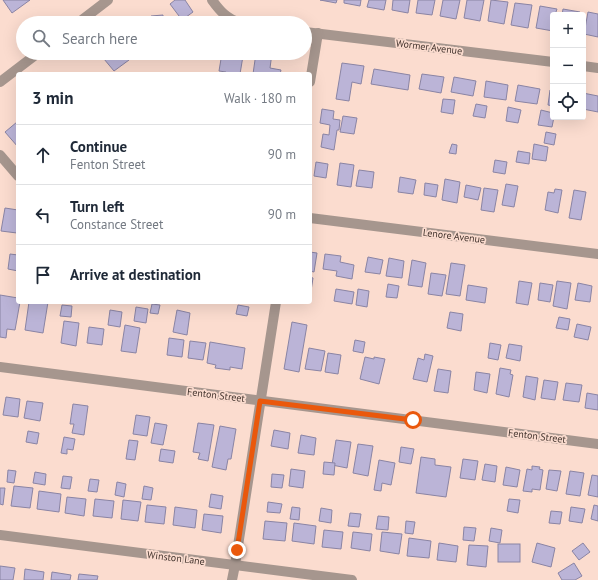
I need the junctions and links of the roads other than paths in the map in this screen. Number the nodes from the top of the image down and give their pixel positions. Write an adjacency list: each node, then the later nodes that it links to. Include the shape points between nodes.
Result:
1 (108, 0): 3 (street)
2 (212, 0): 4 (street)
3 (87, 16)
4 (226, 16)
5 (312, 33): 6 (street, Wormer Avenue)
6 (318, 33): 8 (street, Wormer Avenue); 11 (street)
7 (29, 60): 12 (street)
8 (550, 62)
9 (586, 66): 10 (street)
10 (598, 68)
11 (312, 72)
12 (0, 82)
13 (0, 155): 14 (street)
14 (16, 174)
15 (312, 218): 16 (street, Lenore Avenue)
16 (598, 254)
17 (276, 304): 19 (street)
18 (0, 367): 19 (street, Fenton Street)
19 (260, 401): 20 (street, Fenton Street); 22 (street)
20 (598, 444)
21 (0, 535): 22 (street, Winston Lane)
22 (235, 565): 23 (street); 24 (street, Winston Lane)
23 (232, 580)
24 (352, 580)

